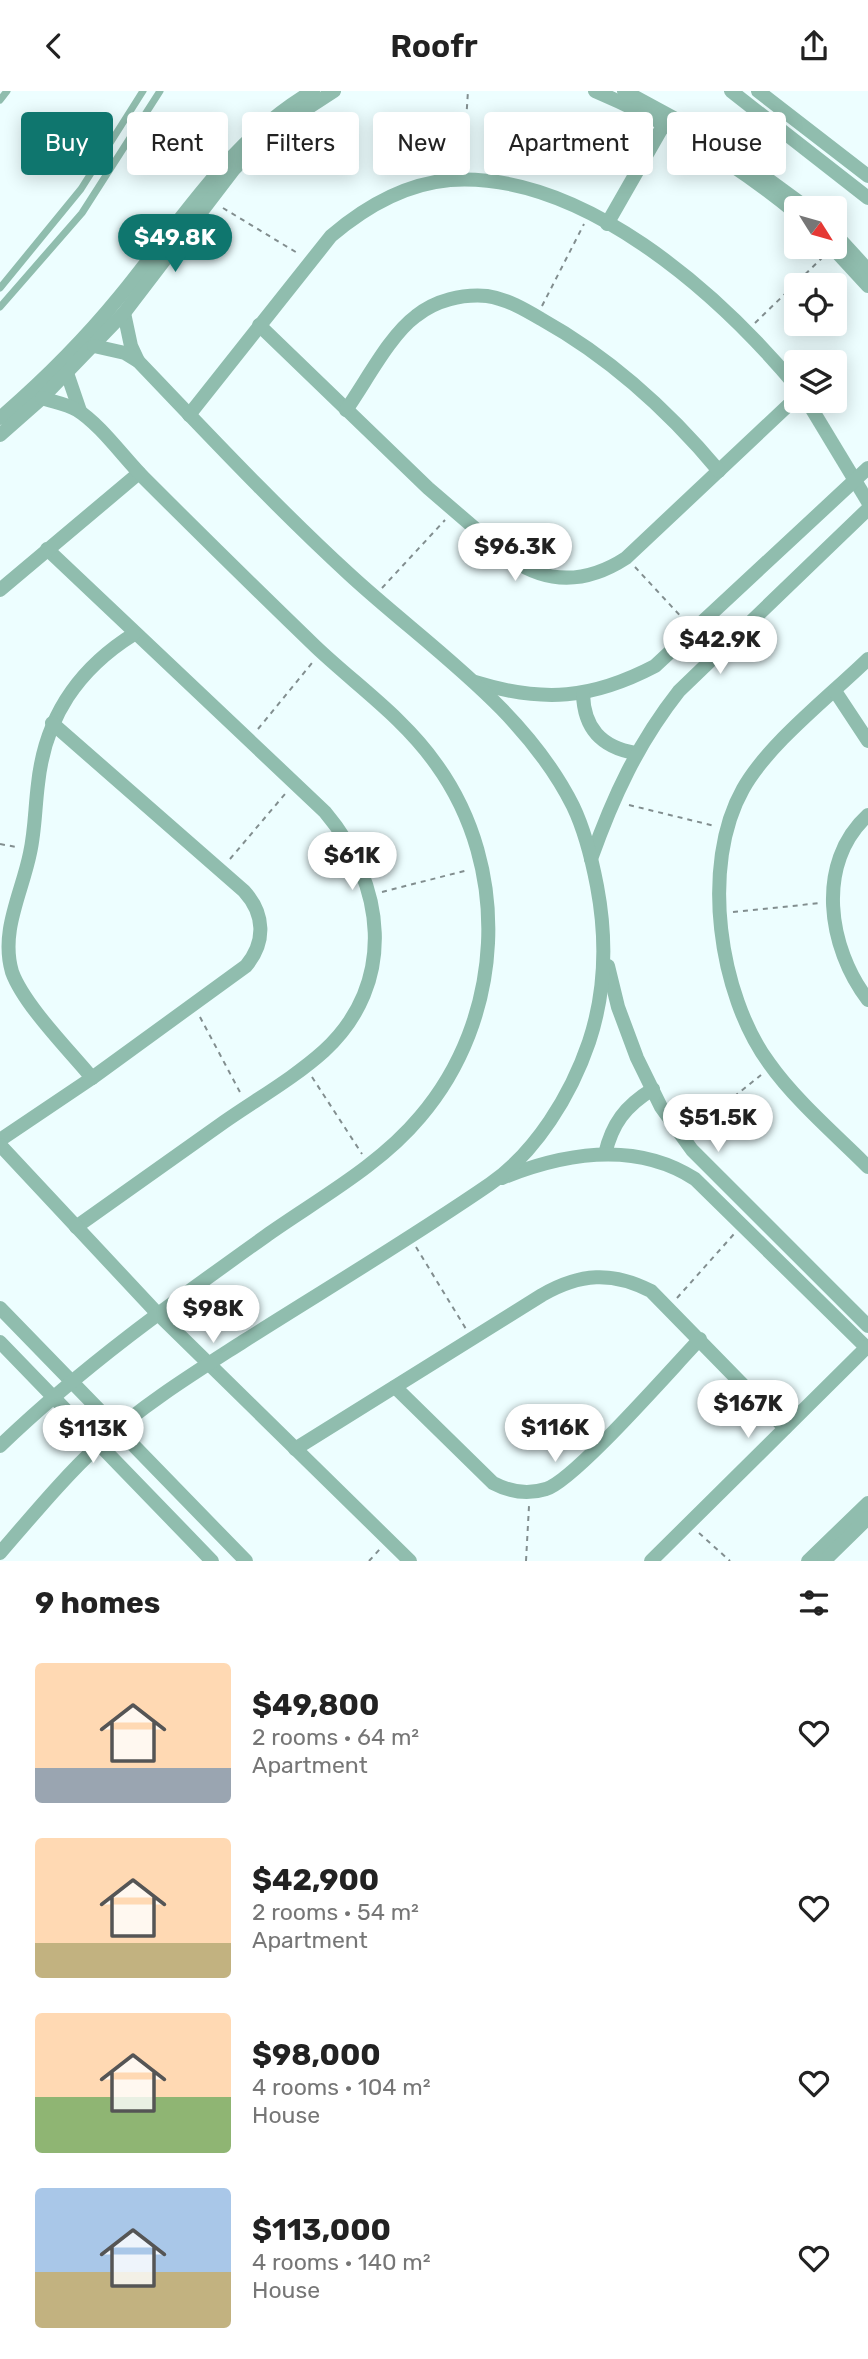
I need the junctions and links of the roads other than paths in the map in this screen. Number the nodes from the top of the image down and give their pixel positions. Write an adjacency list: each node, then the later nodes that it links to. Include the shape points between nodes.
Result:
1 (7, 91): 10 (lane)
2 (143, 91): 21 (lane, via 81,189)
3 (160, 91): 22 (lane, via 82,213)
4 (313, 91): 35 (street, via 264,124 225,161 90,330)
5 (334, 91): 23 (street, via 271,132 234,169)
6 (595, 91): 11 (street)
7 (624, 91): 11 (street)
8 (731, 91): 14 (street)
9 (758, 91): 12 (street)
10 (0, 100)
11 (666, 120): 13 (street, via 761,171); 15 (street); 16 (street)
12 (868, 176)
13 (792, 196)
14 (868, 198)
15 (784, 204)
16 (607, 224): 24 (street, via 543,193 512,184 463,180 415,187 384,198 331,236); 28 (street, via 693,282)
17 (847, 247): 19 (street)
18 (844, 259): 20 (street)
19 (868, 270)
20 (868, 286)
21 (0, 288)
22 (0, 307)
23 (124, 313): 25 (street); 26 (street)
24 (259, 325): 31 (street); 34 (street)
25 (94, 346): 26 (street); 27 (street)
26 (138, 361): 34 (street)
27 (67, 373): 29 (street); 32 (street)
28 (784, 373)
29 (42, 398): 32 (street); 36 (street)
30 (784, 409): 38 (street)
31 (346, 410): 38 (street, via 519,566 548,577 594,575 626,558); 38 (street, via 402,329 432,306 459,297 488,296 536,316 597,353 631,379)
32 (80, 411): 39 (street)
33 (815, 413): 40 (street)
34 (190, 415): 47 (street, via 272,502)
35 (0, 418)
36 (0, 435)
37 (868, 468): 40 (street)
38 (719, 471)
39 (139, 473): 43 (street); 65 (street, via 321,652 393,716 436,764 468,820 483,866 489,913 488,946 468,1038 444,1085 419,1119 369,1164)
40 (856, 479): 41 (street); 49 (street, via 655,666 620,684)
41 (868, 502)
42 (868, 509): 52 (street, via 679,691)
43 (47, 549): 44 (street); 45 (street)
44 (0, 590)
45 (134, 634): 50 (street, via 85,671); 63 (street, via 347,839 371,894 375,932 369,979 358,1005 324,1050)
46 (868, 659): 48 (street)
47 (472, 681): 49 (street, via 508,692); 54 (street, via 545,762 574,807)
48 (835, 691): 51 (street); 61 (street, via 757,769 738,797 722,848 721,914 729,971 752,1037 771,1067)
49 (583, 694): 52 (street, via 584,711 596,735 618,750)
50 (52, 723): 57 (street, via 38,782 31,850 8,929 7,951 23,993); 57 (street, via 252,900 261,934 246,966)
51 (868, 741)
52 (635, 753): 54 (street)
53 (868, 815): 56 (street, via 842,851 832,902 850,973)
54 (592, 859): 55 (street)
55 (605, 954): 58 (street, via 618,1007); 62 (street, via 596,1018 574,1079 531,1144)
56 (868, 1000)
57 (92, 1079): 59 (street)
58 (653, 1089): 60 (street, via 620,1115); 66 (street, via 705,1166)
59 (0, 1142): 63 (street)
60 (605, 1154): 62 (street, via 542,1164); 69 (street, via 643,1156 677,1167 695,1179)
61 (868, 1167)
62 (495, 1181): 70 (street)
63 (76, 1227): 65 (street)
64 (0, 1308): 71 (street)
65 (157, 1313): 70 (street); 71 (street)
66 (868, 1326)
67 (700, 1339): 72 (street, via 651,1291 608,1276 584,1276 562,1283); 72 (street, via 563,1481 530,1493 493,1483); 74 (street)
68 (0, 1342): 73 (street)
69 (867, 1347): 74 (street)
70 (208, 1365): 75 (street); 78 (street)
71 (70, 1382): 73 (street); 75 (street)
72 (395, 1387): 78 (street)
73 (51, 1398): 76 (street); 77 (street)
74 (785, 1428): 86 (street)
75 (117, 1430): 76 (street); 84 (street)
76 (98, 1445): 81 (street); 83 (street)
77 (0, 1446)
78 (295, 1450): 85 (street)
79 (868, 1503): 87 (street)
80 (868, 1518): 88 (street)
81 (1, 1550): 82 (street)
82 (14, 1561)
83 (212, 1561)
84 (246, 1561)
85 (410, 1561)
86 (651, 1561)
87 (808, 1561)
88 (824, 1561)

